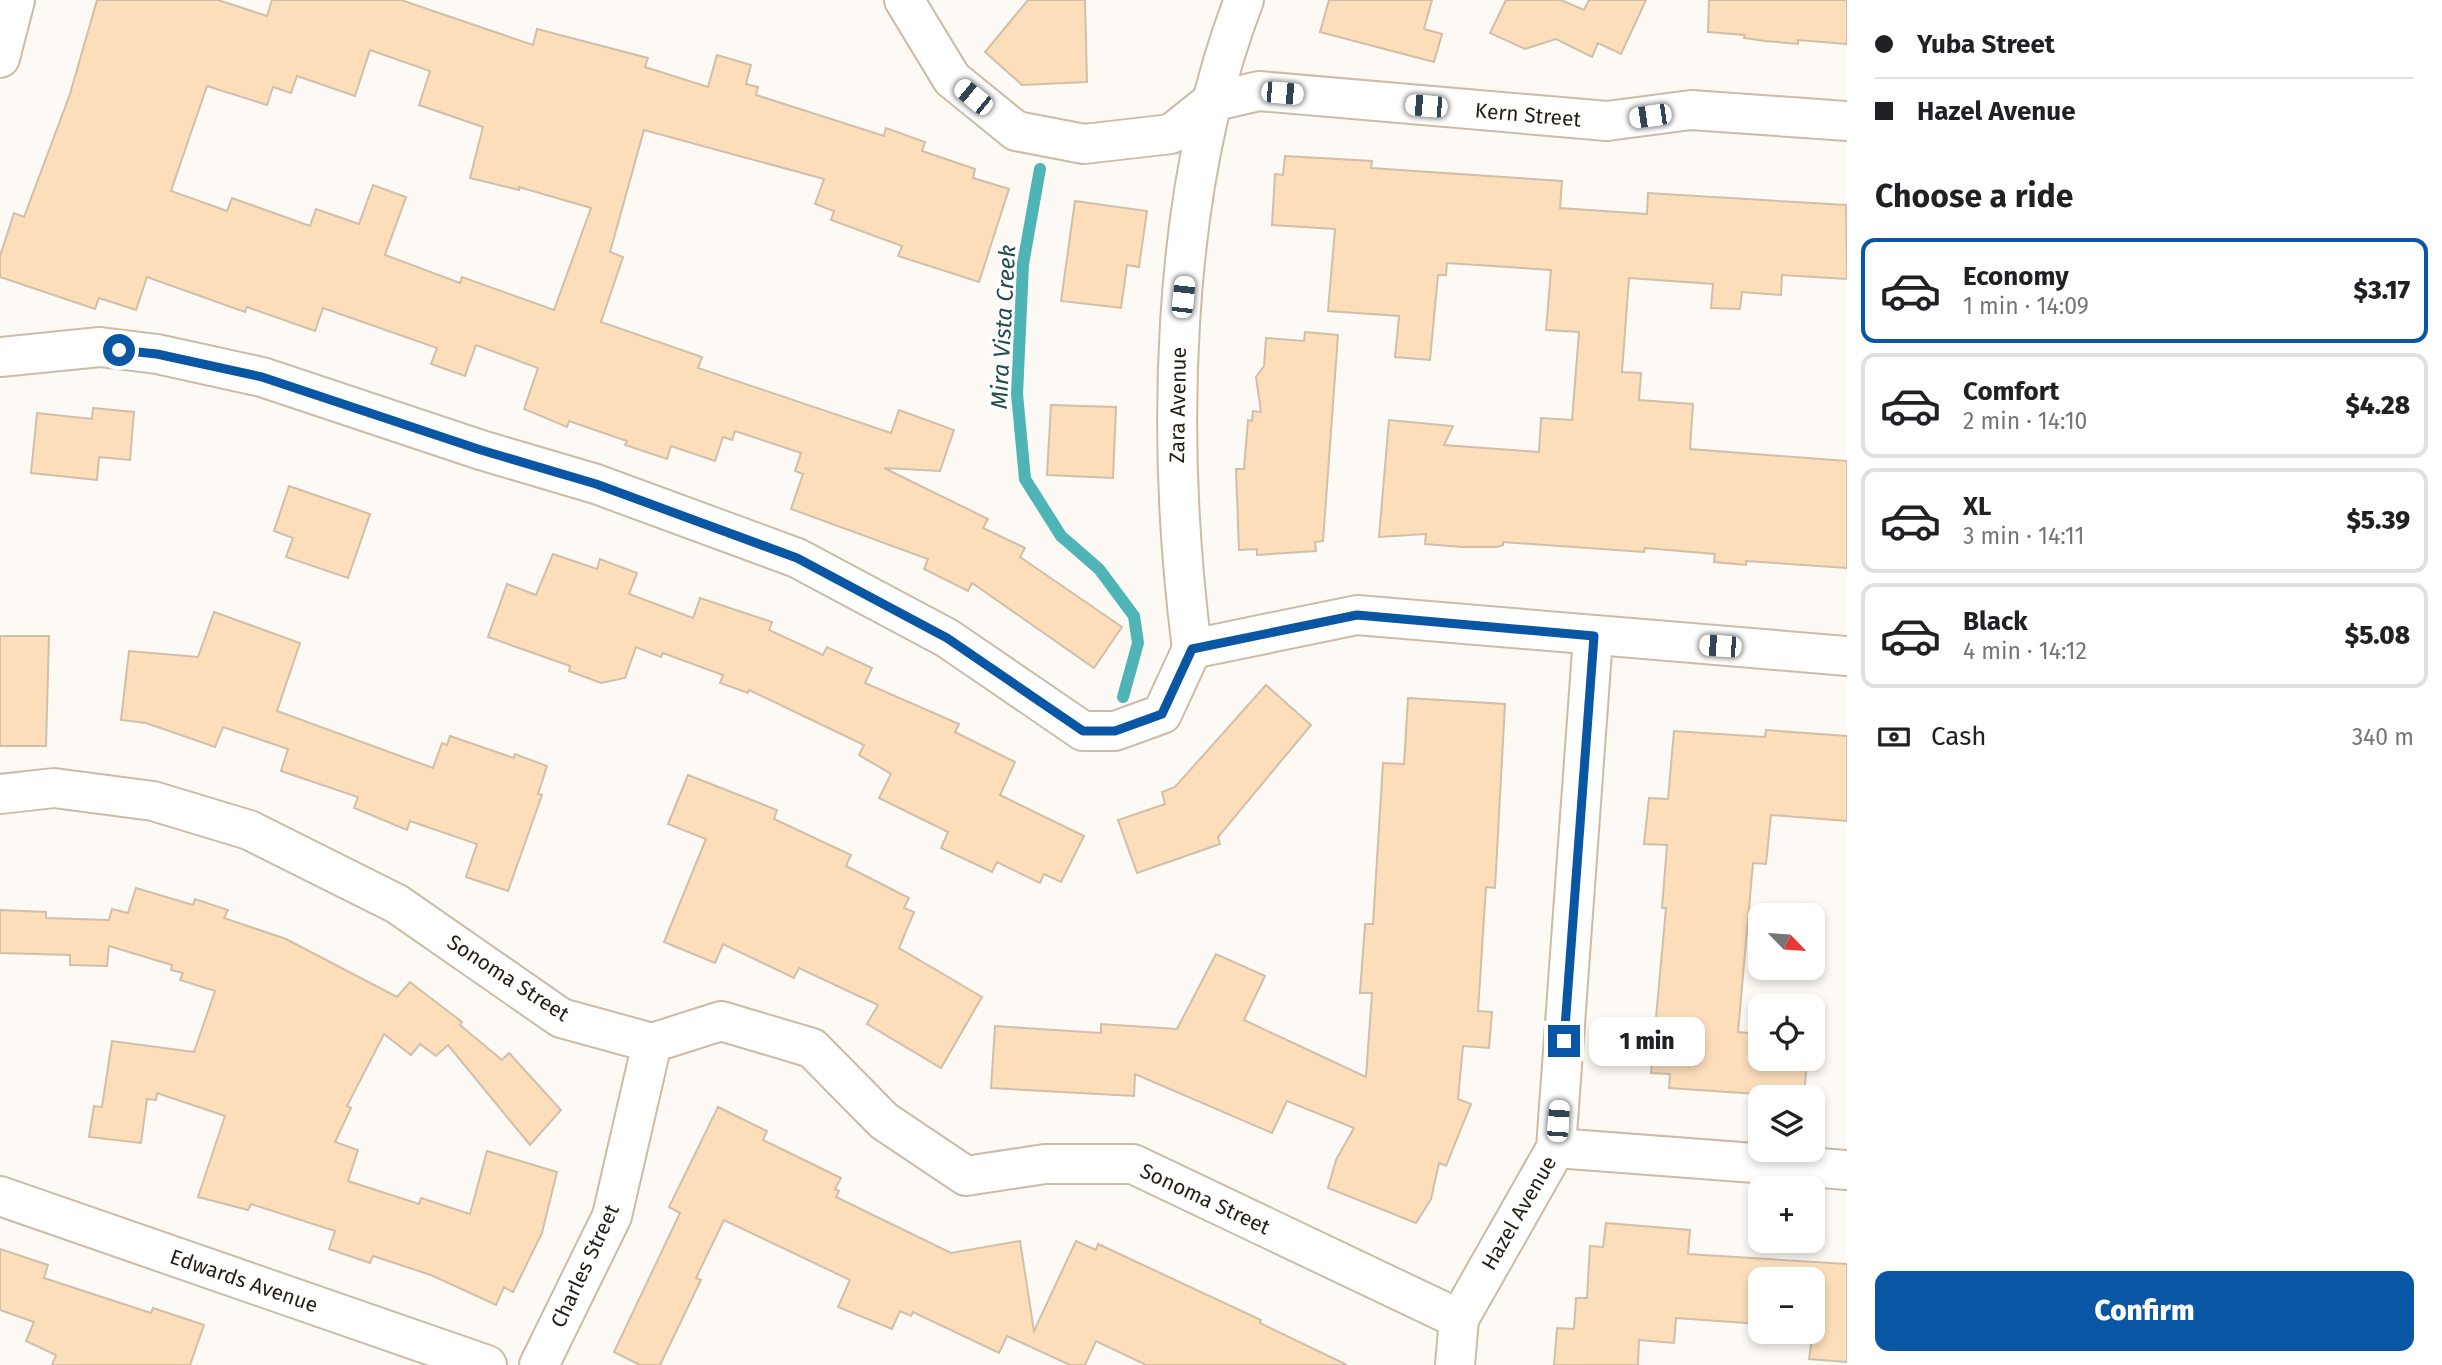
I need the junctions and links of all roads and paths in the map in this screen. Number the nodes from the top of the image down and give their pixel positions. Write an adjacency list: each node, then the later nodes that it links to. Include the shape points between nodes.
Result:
1 (15, 0): 4 (street)
2 (904, 0): 5 (street, via 952,79 1016,131 1084,144 1171,134)
3 (1244, 0): 5 (street, Zara Avenue)
4 (0, 58)
5 (1211, 102): 6 (street, Kern Street, via 1259,91 1608,121 1692,110); 9 (street, Zara Avenue, via 1191,222 1178,347 1177,472)
6 (1847, 121)
7 (0, 357): 9 (street, via 100,347 157,354 262,377 596,484 797,558 947,638 1083,731 1115,731 1162,714)
8 (1594, 636): 9 (street, via 1357,615); 10 (street); 13 (street, Hazel Avenue)
9 (1192, 649)
10 (1847, 656)
11 (0, 794): 12 (street, Sonoma Street, via 54,788 153,801 249,830 397,904 561,1018)
12 (652, 1043): 16 (street, Sonoma Street, via 721,1021 812,1048 884,1121 965,1176 1045,1164 1133,1164); 18 (street, Charles Street, via 612,1216)
13 (1556, 1148): 14 (street); 16 (street, Hazel Avenue)
14 (1847, 1170)
15 (0, 1196): 17 (street, Edwards Avenue)
16 (1459, 1319): 19 (street, Hazel Avenue)
17 (487, 1365)
18 (539, 1365)
19 (1455, 1365)

